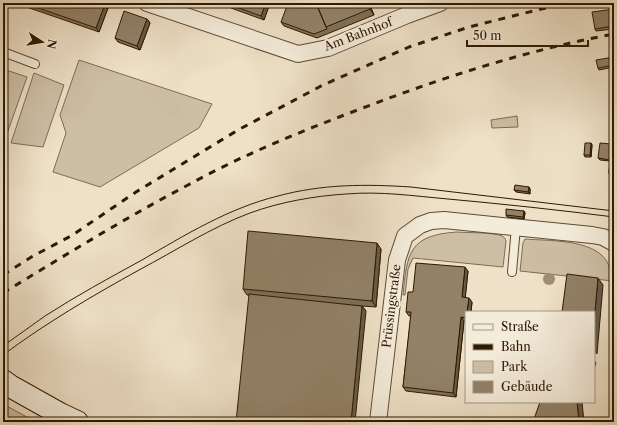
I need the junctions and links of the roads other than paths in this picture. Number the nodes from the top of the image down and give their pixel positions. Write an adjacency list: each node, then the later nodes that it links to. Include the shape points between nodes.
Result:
1 (148, 3): 2 (street, Am Bahnhof, via 298,54 328,48)
2 (440, 3)
3 (3, 52): 4 (lane)
4 (35, 64)
5 (516, 227): 6 (street, Prüssingstraße, via 603,237); 7 (lane); 10 (street, Prüssingstraße, via 441,220 420,224 405,236 396,260)
6 (614, 243)
7 (512, 272)
8 (3, 381): 9 (main road)
9 (69, 418)
10 (378, 422)

